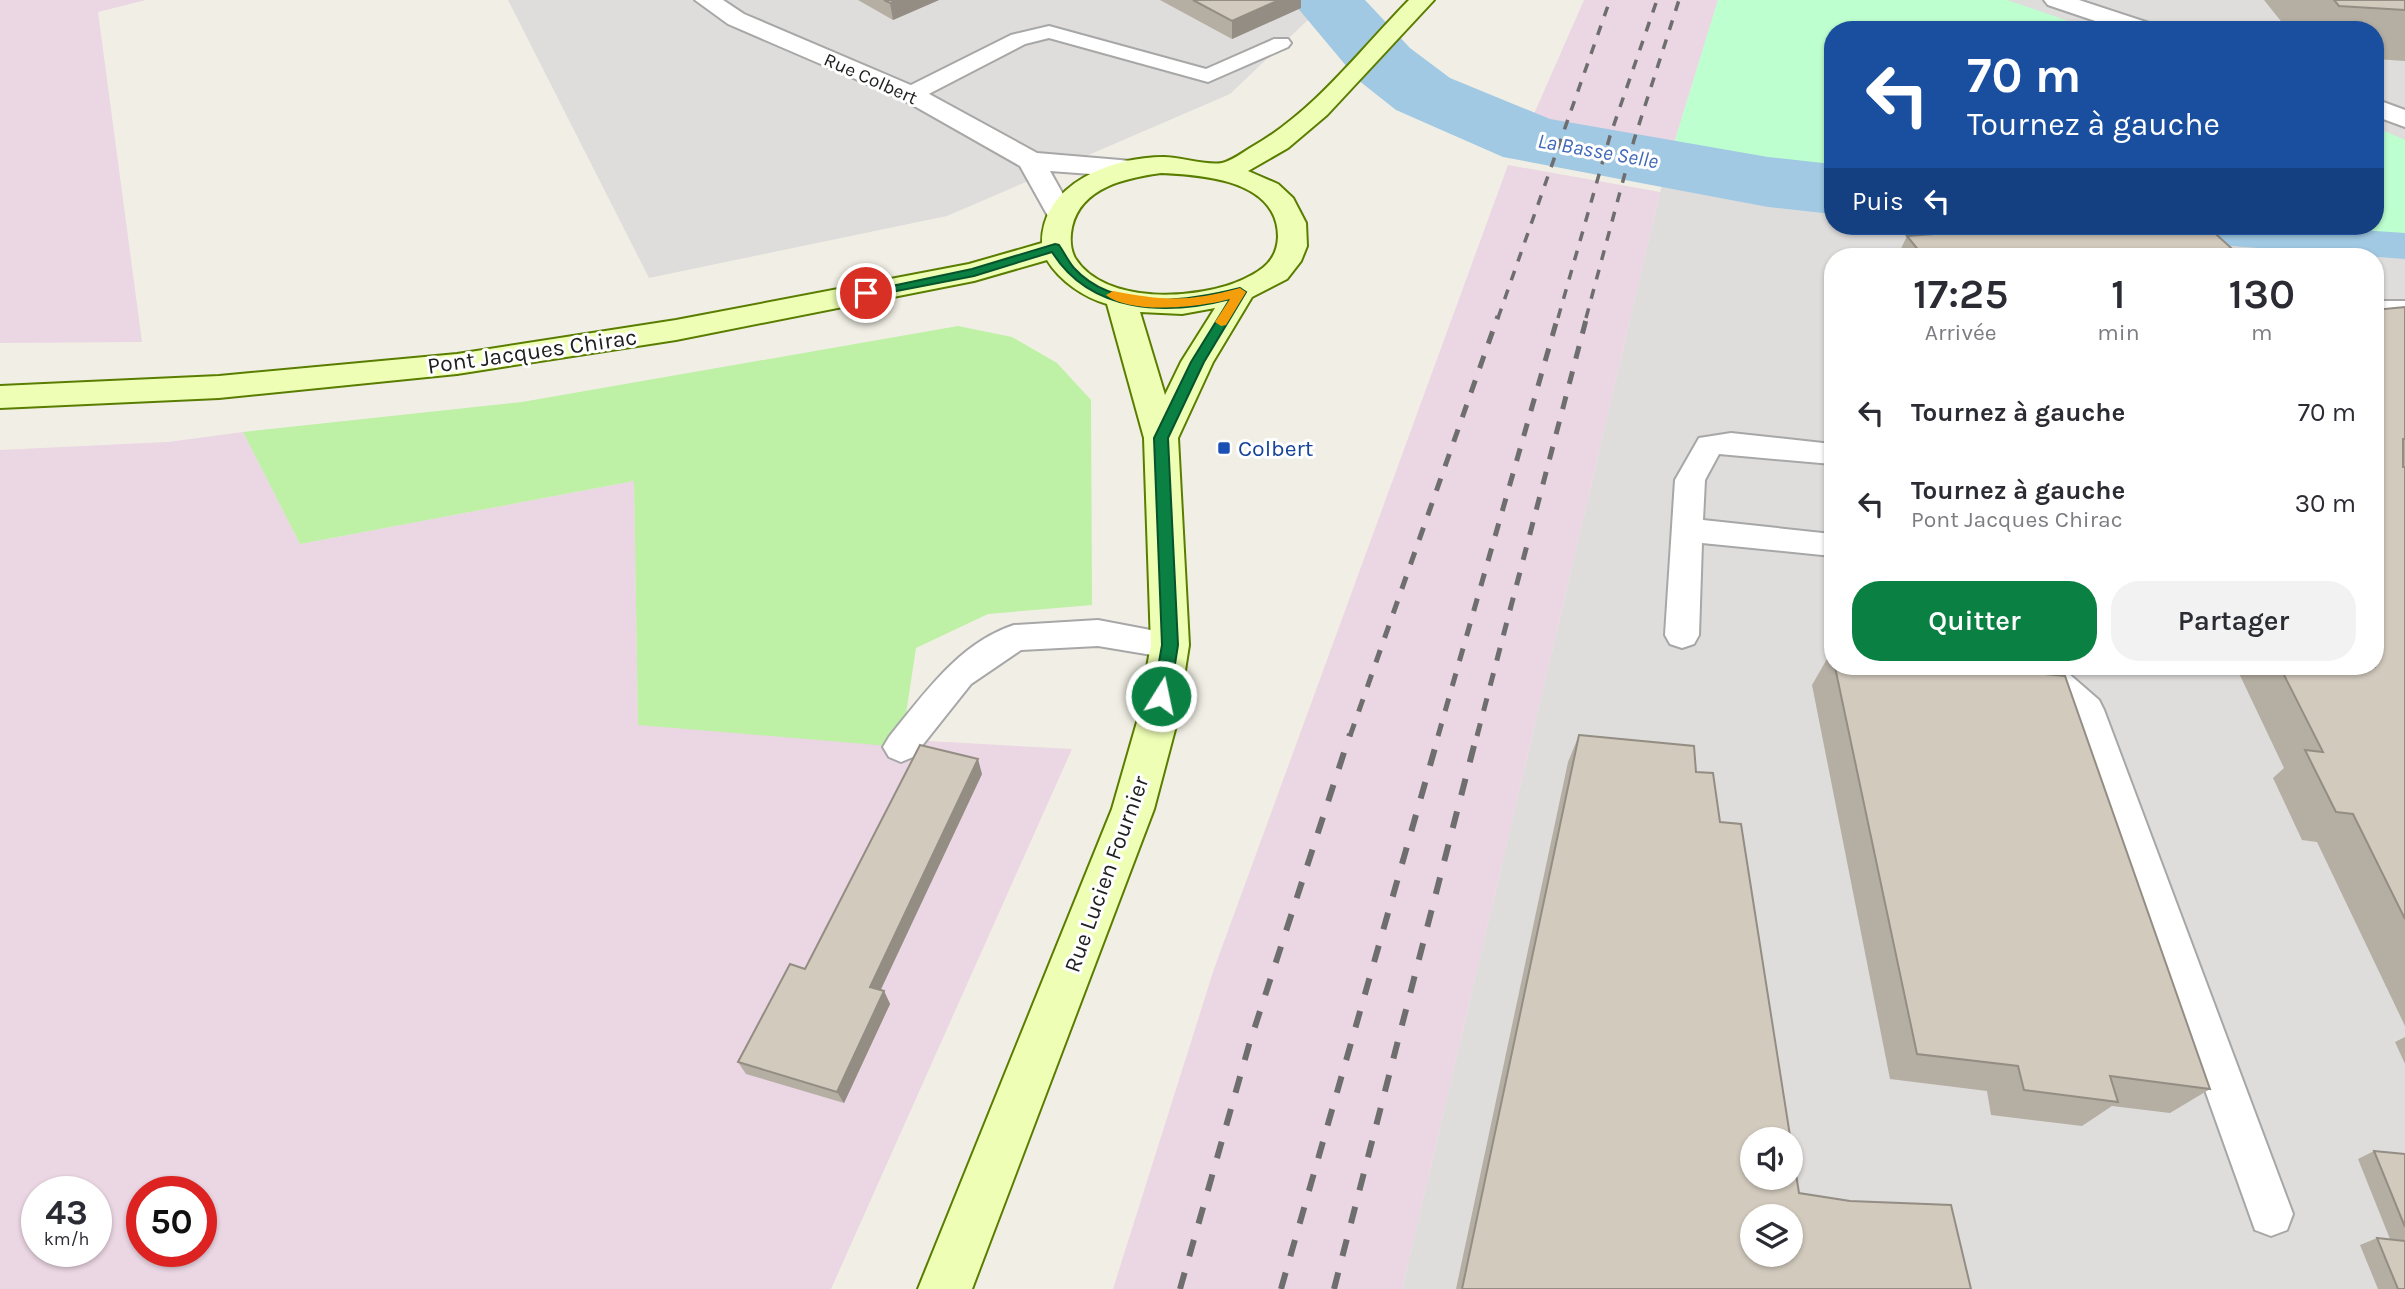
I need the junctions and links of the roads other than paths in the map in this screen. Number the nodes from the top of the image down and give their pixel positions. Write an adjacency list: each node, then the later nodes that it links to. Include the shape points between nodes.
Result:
1 (707, 0): 6 (street, Rue Colbert, via 736,19)
2 (2056, 0): 4 (street)
3 (1415, 7): 11 (main road, via 1343,86 1277,144)
4 (2120, 21)
5 (1281, 43): 6 (lane, via 1208,76 1049,32 1018,39)
6 (911, 94): 9 (street, Rue Colbert)
7 (2384, 111): 8 (street)
8 (2405, 119)
9 (1031, 161): 10 (street, Rue Colbert); 12 (street)
10 (1132, 169): 11 (main road, via 1190,165); 12 (main road, via 1089,186)
11 (1227, 171): 14 (main road, via 1262,185 1291,219 1289,258 1272,278)
12 (1059, 212): 13 (main road)
13 (1055, 247): 15 (main road, via 1070,271 1091,287); 18 (main road, Pont Jacques Chirac, via 974,272 906,286 676,330 457,364 219,387)
14 (1240, 292): 15 (main road, via 1202,302 1161,304); 19 (main road, Rue Lucien Fournier, via 1197,362)
15 (1121, 298): 19 (main road, Rue Lucien Fournier)
16 (2384, 309): 17 (lane)
17 (2405, 309)
18 (0, 397)
19 (1161, 438): 24 (main road, Rue Lucien Fournier)
20 (1824, 453): 21 (lane, via 1731,443 1709,445 1690,480)
21 (1688, 530): 22 (lane); 23 (lane)
22 (1824, 544)
23 (1682, 635)
24 (1170, 645): 26 (lane, via 1098,633 1014,638 959,675); 28 (main road, Rue Lucien Fournier, via 1157,722 1133,809)
25 (2047, 675): 27 (lane, via 2087,710)
26 (901, 747)
27 (2271, 1214)
28 (946, 1289)

